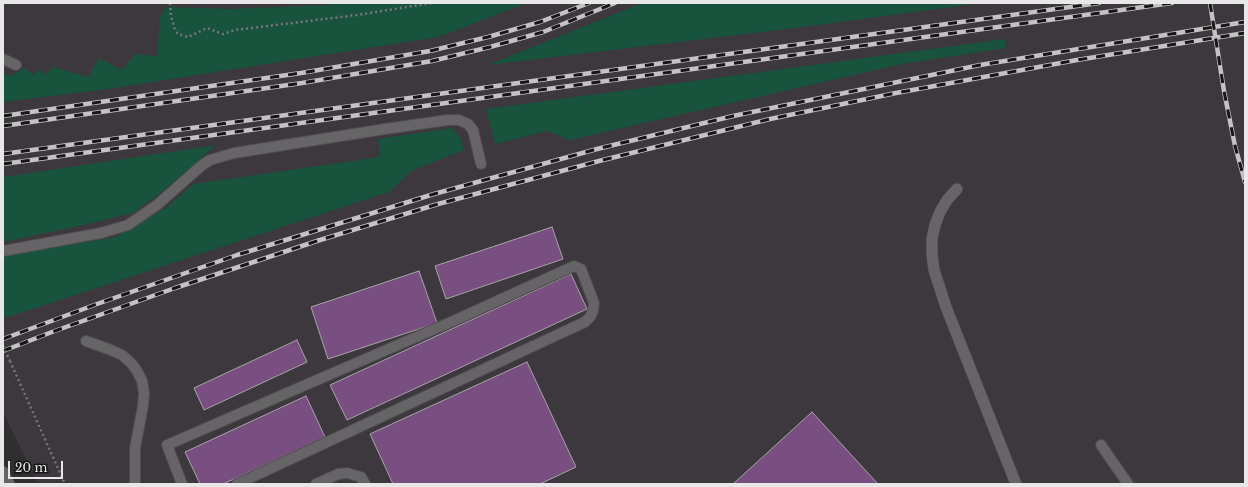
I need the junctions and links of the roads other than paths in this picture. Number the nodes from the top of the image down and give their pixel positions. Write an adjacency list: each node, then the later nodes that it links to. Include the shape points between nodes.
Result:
1 (3, 59): 2 (lane)
2 (16, 65)
3 (481, 164): 5 (lane, via 473,130 459,120 385,129 234,154 210,160 201,166 157,205 128,225 101,234)
4 (957, 189): 15 (street, via 947,200 935,225 932,239 934,270 946,307)
5 (3, 251)
6 (86, 342): 10 (lane, via 122,355 135,368 142,381 144,393 135,448)
7 (1101, 445): 16 (lane)
8 (3, 472): 9 (street)
9 (9, 484)
10 (135, 484)
11 (182, 484): 12 (lane, via 167,445 574,266 581,269 594,303 590,317 585,322)
12 (237, 484)
13 (316, 484): 14 (lane, via 347,472 361,477)
14 (365, 484)
15 (1016, 484)
16 (1128, 484)

